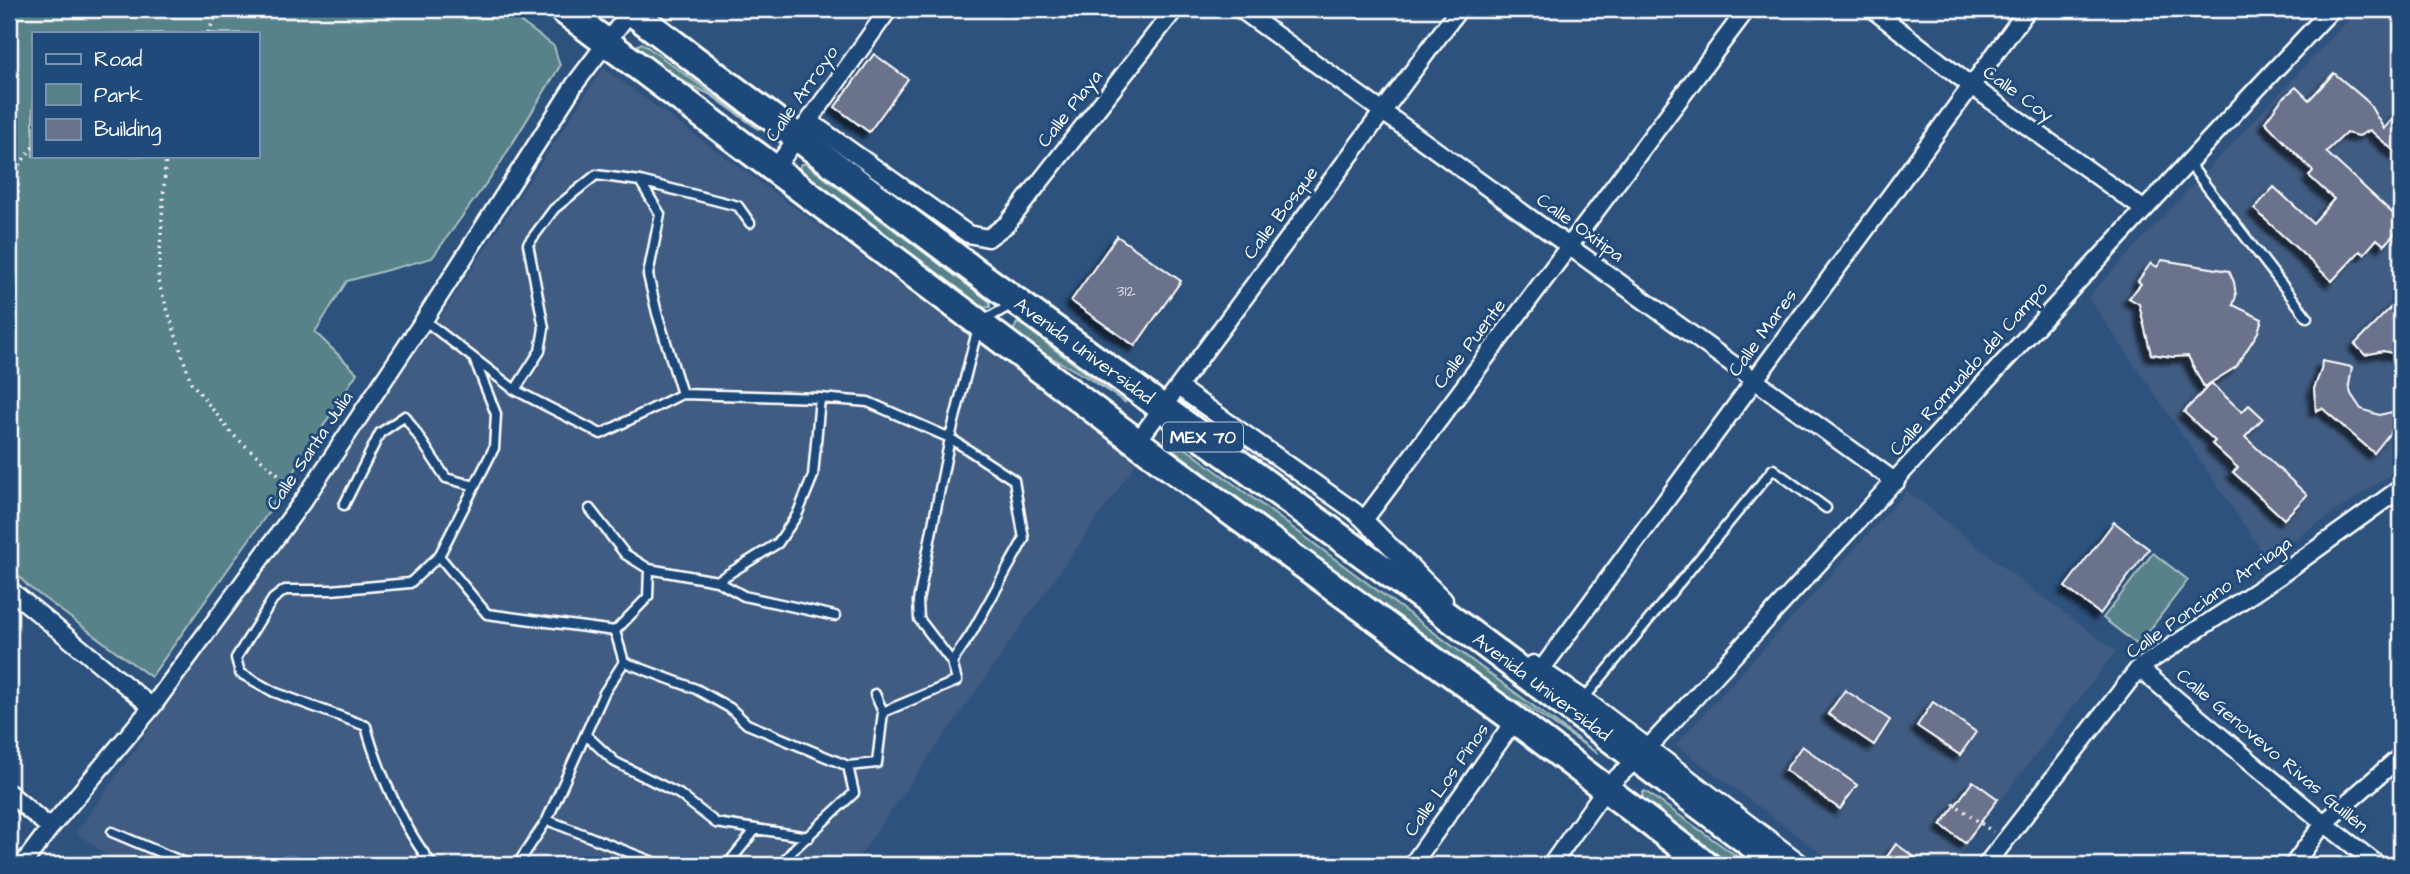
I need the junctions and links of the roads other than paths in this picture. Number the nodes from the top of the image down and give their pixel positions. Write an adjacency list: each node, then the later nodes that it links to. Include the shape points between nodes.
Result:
1 (562, 9): 11 (main road, Avenida Universidad / MEX 70)
2 (631, 9): 11 (street, Calle Santa Julia); 14 (main road, Avenida Universidad / MEX 70)
3 (889, 9): 14 (street, Calle Arroyo)
4 (1175, 9): 14 (street, Calle Playa, via 1007,225 988,238 968,234)
5 (1240, 9): 13 (street, Calle Oxitipa)
6 (1459, 9): 13 (street, Calle Bosque)
7 (1747, 9): 20 (street, Calle Puente)
8 (1872, 9): 12 (street, Calle Coy)
9 (2028, 9): 12 (street, Calle Mares)
10 (2332, 9): 15 (street, Calle Romualdo del Campo)
11 (607, 42): 16 (main road, Avenida Universidad / MEX 70); 23 (street, Calle Santa Julia, via 575,84)
12 (1970, 85): 18 (street, Calle Coy); 26 (street, Calle Mares)
13 (1382, 111): 20 (street, Calle Oxitipa); 29 (street, Calle Bosque)
14 (804, 129): 16 (street, Calle Arroyo); 21 (main road, Avenida Universidad / MEX 70)
15 (2188, 161): 18 (street, Calle Romualdo del Campo); 22 (lane)
16 (774, 170): 24 (main road, Avenida Universidad / MEX 70)
17 (640, 181): 19 (lane, via 738,206); 27 (lane, via 596,176 554,209 527,244 544,328 540,351); 28 (lane, via 660,214 648,275)
18 (2143, 209): 33 (street, Calle Romualdo del Campo)
19 (750, 223)
20 (1569, 247): 26 (street, Calle Oxitipa); 39 (street, Calle Puente)
21 (1016, 302): 24 (lane); 29 (main road, Avenida Universidad / MEX 70)
22 (2307, 317)
23 (424, 320): 25 (lane); 52 (street, Calle Santa Julia, via 305,498)
24 (979, 323): 31 (lane); 32 (main road, Avenida Universidad / MEX 70)
25 (474, 358): 27 (lane); 34 (lane, via 496,414 494,448)
26 (1755, 380): 33 (street, Calle Oxitipa); 49 (street, Calle Mares)
27 (515, 390): 28 (lane, via 601,434)
28 (682, 394): 30 (lane)
29 (1170, 397): 32 (street, Calle Bosque); 39 (street); 49 (main road, Avenida Universidad / MEX 70)
30 (820, 398): 31 (lane, via 868,402); 42 (lane, via 813,476 797,514 778,543)
31 (950, 438): 47 (lane, via 918,601 919,619); 47 (lane, via 1014,480 1024,539)
32 (1137, 442): 54 (main road, Avenida Universidad / MEX 70)
33 (1896, 482): 56 (street, Calle Romualdo del Campo)
34 (475, 486): 36 (lane, via 446,478 405,416 380,433); 40 (lane)
35 (2401, 488): 48 (street, Calle Ponciano Arriaga)
36 (344, 505)
37 (1826, 508): 51 (lane, via 1773,469)
38 (590, 509): 41 (lane, via 625,554)
39 (1364, 520): 49 (street, via 1436,594)
40 (439, 556): 45 (lane, via 487,614); 69 (lane, via 410,583 285,590 273,599 236,658 240,673 274,692 366,726 375,759 421,851)
41 (649, 569): 42 (lane); 45 (lane, via 648,597)
42 (717, 581): 44 (lane, via 744,596)
43 (9, 589): 52 (street)
44 (835, 616)
45 (615, 632): 46 (lane)
46 (624, 662): 55 (lane); 58 (lane, via 695,689 730,708 747,724)
47 (952, 662): 53 (lane, via 957,681)
48 (2139, 668): 62 (street, Calle Genovevo Rivas Guillén); 79 (street, Calle Ponciano Arriaga)
49 (1537, 676): 51 (main road, Avenida Universidad / MEX 70)
50 (875, 694): 53 (lane)
51 (1579, 705): 56 (main road, Avenida Universidad / MEX 70)
52 (152, 707): 63 (street, Calle Santa Julia)
53 (883, 712): 58 (lane, via 877,763)
54 (1515, 720): 59 (main road, Avenida Universidad / MEX 70); 74 (street, Calle Los Pinos)
55 (586, 735): 61 (lane); 64 (lane, via 615,762 679,794 716,823)
56 (1642, 754): 59 (street, Calle Romualdo del Campo); 77 (main road, Avenida Universidad / MEX 70); 78 (street)
57 (2401, 756): 62 (street)
58 (848, 766): 66 (lane, via 854,793)
59 (1606, 788): 75 (street, Calle Romualdo del Campo); 76 (main road, Avenida Universidad / MEX 70)
60 (9, 793): 63 (street)
61 (547, 820): 70 (lane); 71 (lane)
62 (2324, 823): 80 (street); 81 (street, Calle Genovevo Rivas Guillén)
63 (50, 828): 67 (street, Calle Santa Julia)
64 (756, 829): 66 (lane); 72 (lane)
65 (112, 832): 68 (lane)
66 (809, 836): 73 (lane)
67 (22, 865)
68 (190, 865)
69 (433, 865)
70 (517, 865)
71 (661, 865)
72 (727, 865)
73 (780, 865)
74 (1412, 865)
75 (1551, 865)
76 (1706, 865)
77 (1779, 865)
78 (1804, 865)
79 (1986, 865)
80 (2293, 865)
81 (2378, 865)

